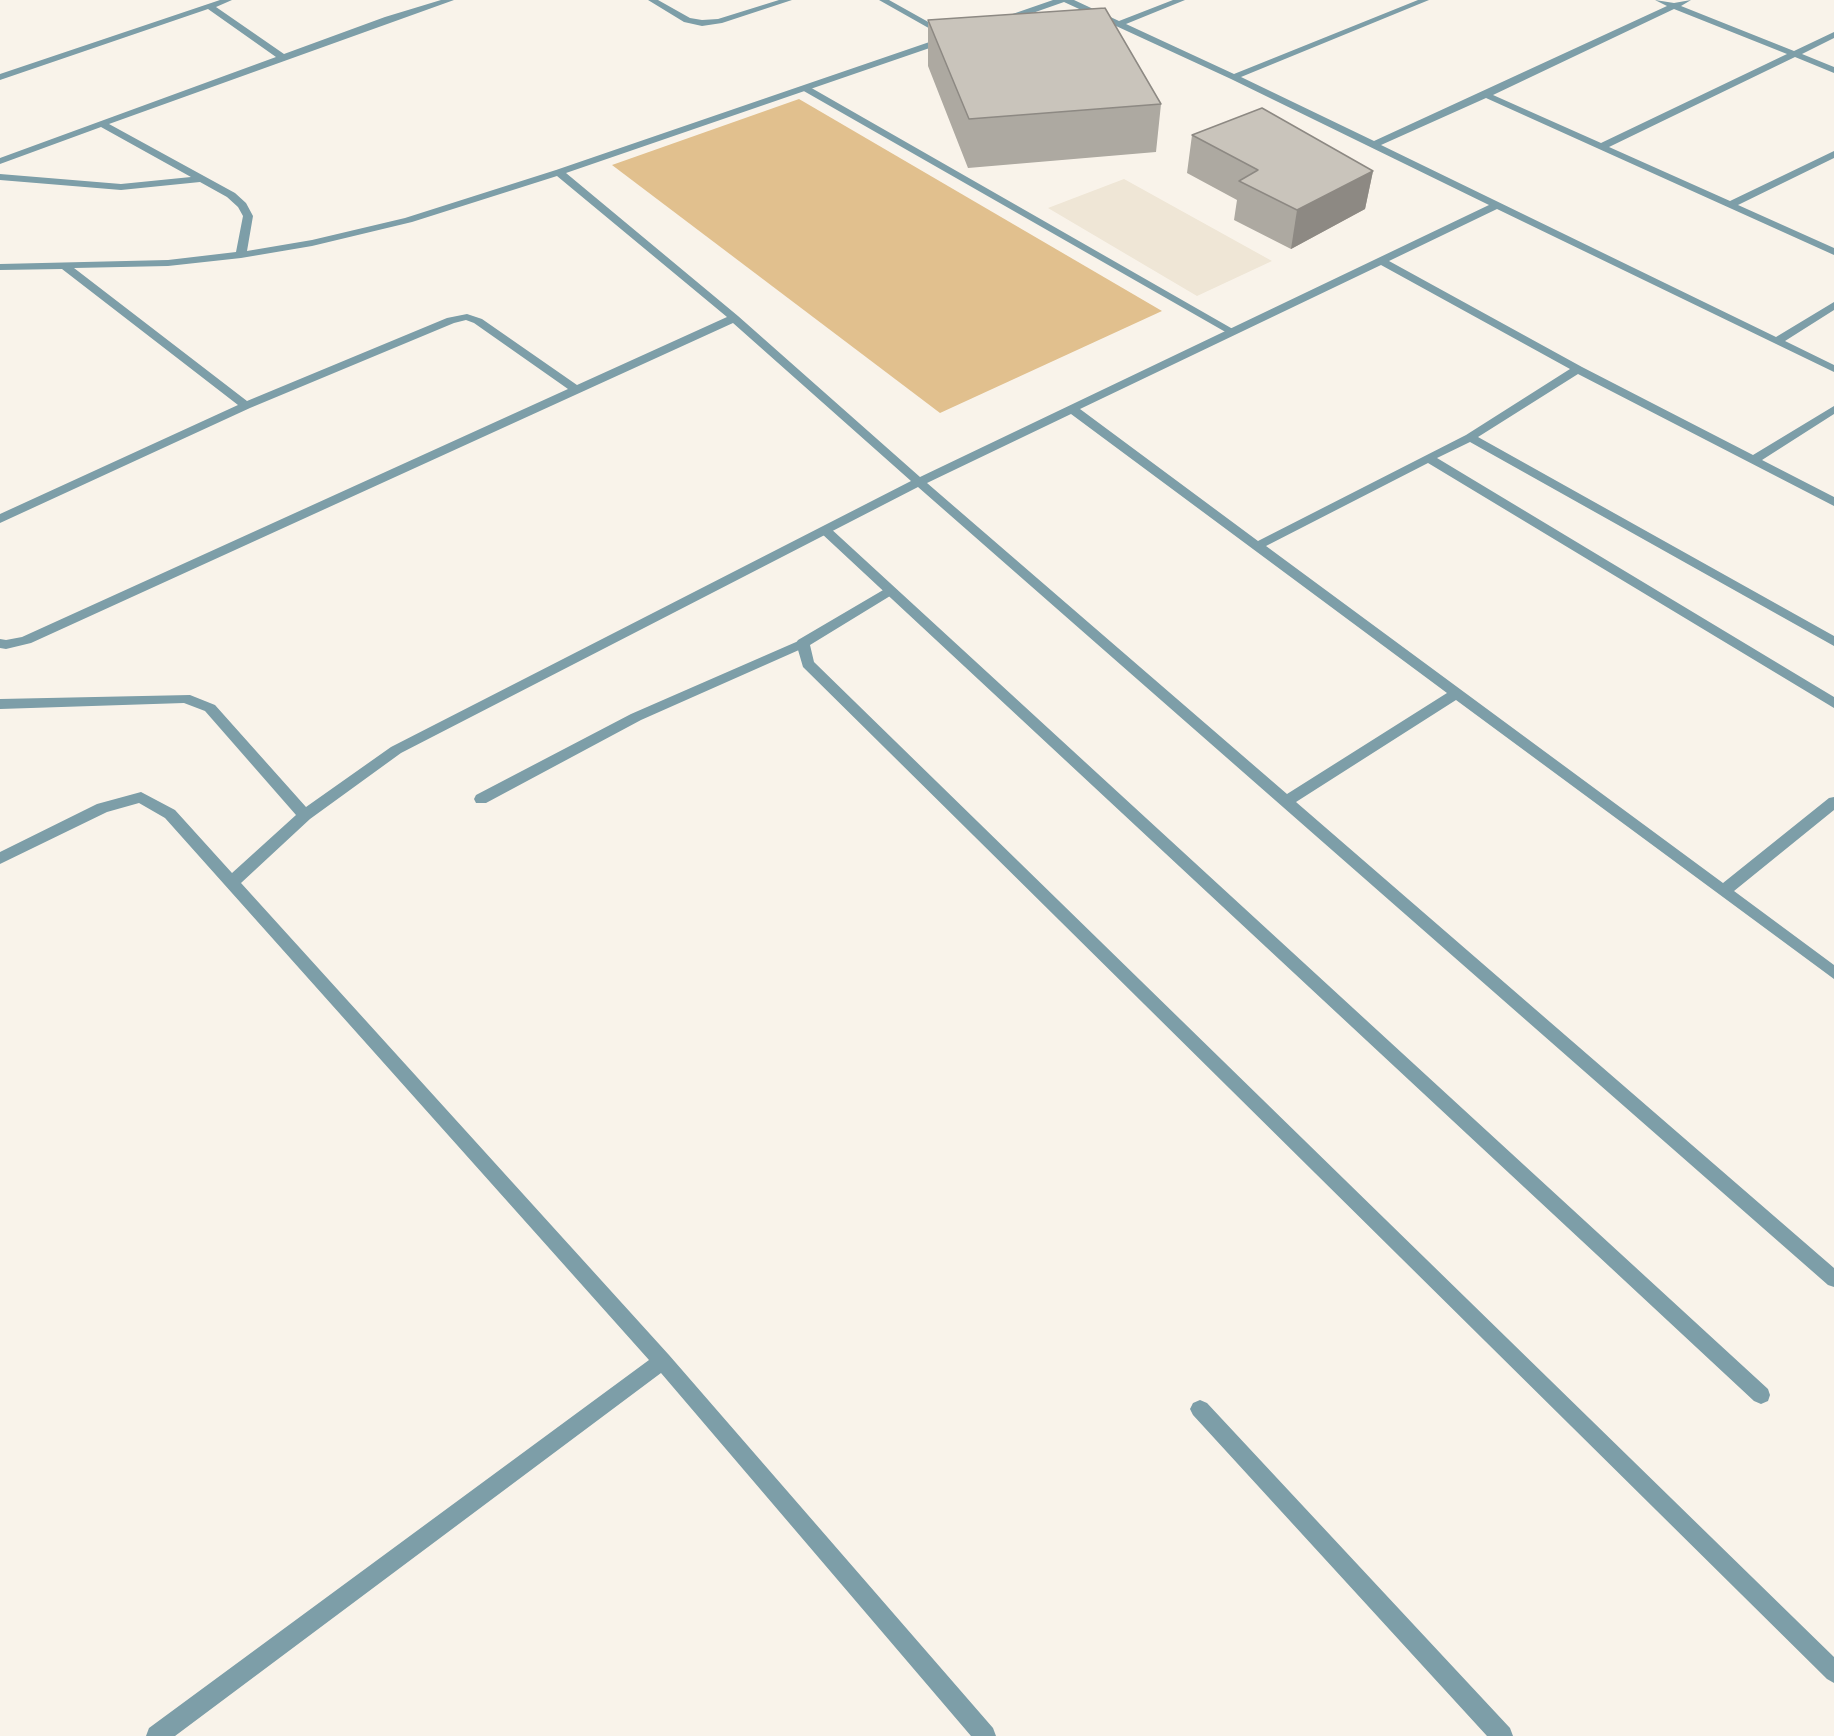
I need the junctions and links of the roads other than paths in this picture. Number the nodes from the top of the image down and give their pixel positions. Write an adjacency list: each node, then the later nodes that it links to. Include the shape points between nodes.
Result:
1 (228, 0): 12 (street)
2 (450, 0): 18 (street)
3 (652, 0): 4 (street, via 687,20 702,23)
4 (788, 0)
5 (883, 0): 22 (street, via 952,37)
6 (1061, 0): 14 (street)
7 (1067, 0): 15 (street)
8 (1181, 0): 15 (street)
9 (1425, 0): 21 (street)
10 (1659, 0): 13 (street)
11 (1687, 0): 13 (street)
12 (209, 6): 18 (street); 20 (street)
13 (1674, 6): 17 (street); 23 (street)
14 (996, 22)
15 (1118, 24): 21 (street)
16 (1834, 35): 17 (street)
17 (1797, 53): 19 (street); 26 (street)
18 (284, 58): 24 (street)
19 (1834, 70)
20 (0, 77)
21 (1234, 77): 25 (street)
22 (805, 88): 29 (street); 41 (street)
23 (1486, 95): 25 (street); 26 (street)
24 (104, 125): 28 (street); 31 (street)
25 (1373, 145): 32 (street)
26 (1601, 147): 33 (street)
27 (1834, 154): 33 (street)
28 (0, 161)
29 (559, 172): 35 (street, via 408,220); 40 (street)
30 (0, 177): 31 (street, via 121,187)
31 (201, 179): 35 (street, via 231,195 248,216)
32 (1497, 205): 36 (street); 42 (street)
33 (1731, 205): 34 (street)
34 (1834, 252)
35 (241, 255): 38 (street)
36 (1380, 260): 41 (street); 43 (street)
37 (0, 267): 38 (street)
38 (66, 267): 46 (street)
39 (1834, 305): 42 (street)
40 (734, 318): 45 (street); 52 (street)
41 (1233, 332): 48 (street)
42 (1777, 341): 44 (street)
43 (1578, 369): 49 (street); 51 (street)
44 (1834, 369)
45 (576, 390): 46 (street, via 467,317 451,320); 59 (street, via 26,640)
46 (246, 406): 54 (street)
47 (1834, 409): 51 (street)
48 (1073, 410): 52 (street); 56 (street)
49 (1470, 437): 50 (street); 58 (street)
50 (1428, 458): 56 (street); 62 (street)
51 (1753, 460): 53 (street)
52 (919, 482): 55 (street); 65 (street)
53 (1834, 502)
54 (0, 519)
55 (825, 530): 57 (street); 67 (street, via 396,750)
56 (1257, 546): 61 (street)
57 (890, 590): 60 (street); 74 (street)
58 (1834, 642)
59 (0, 643)
60 (803, 643): 64 (street, via 636,717); 76 (street, via 808,664)
61 (1456, 694): 65 (street); 70 (street)
62 (1834, 703)
63 (0, 704): 67 (street, via 185,698 210,708)
64 (481, 799)
65 (1286, 802): 72 (street)
66 (1834, 802): 70 (street)
67 (305, 815): 69 (street)
68 (0, 858): 69 (street, via 102,808 141,797 170,814)
69 (231, 883): 73 (street)
70 (1724, 891): 71 (street)
71 (1834, 973)
72 (1834, 1279)
73 (662, 1361): 77 (street); 78 (street)
74 (1761, 1395)
75 (1200, 1408): 79 (street)
76 (1834, 1672)
77 (157, 1736)
78 (985, 1736)
79 (1502, 1736)

